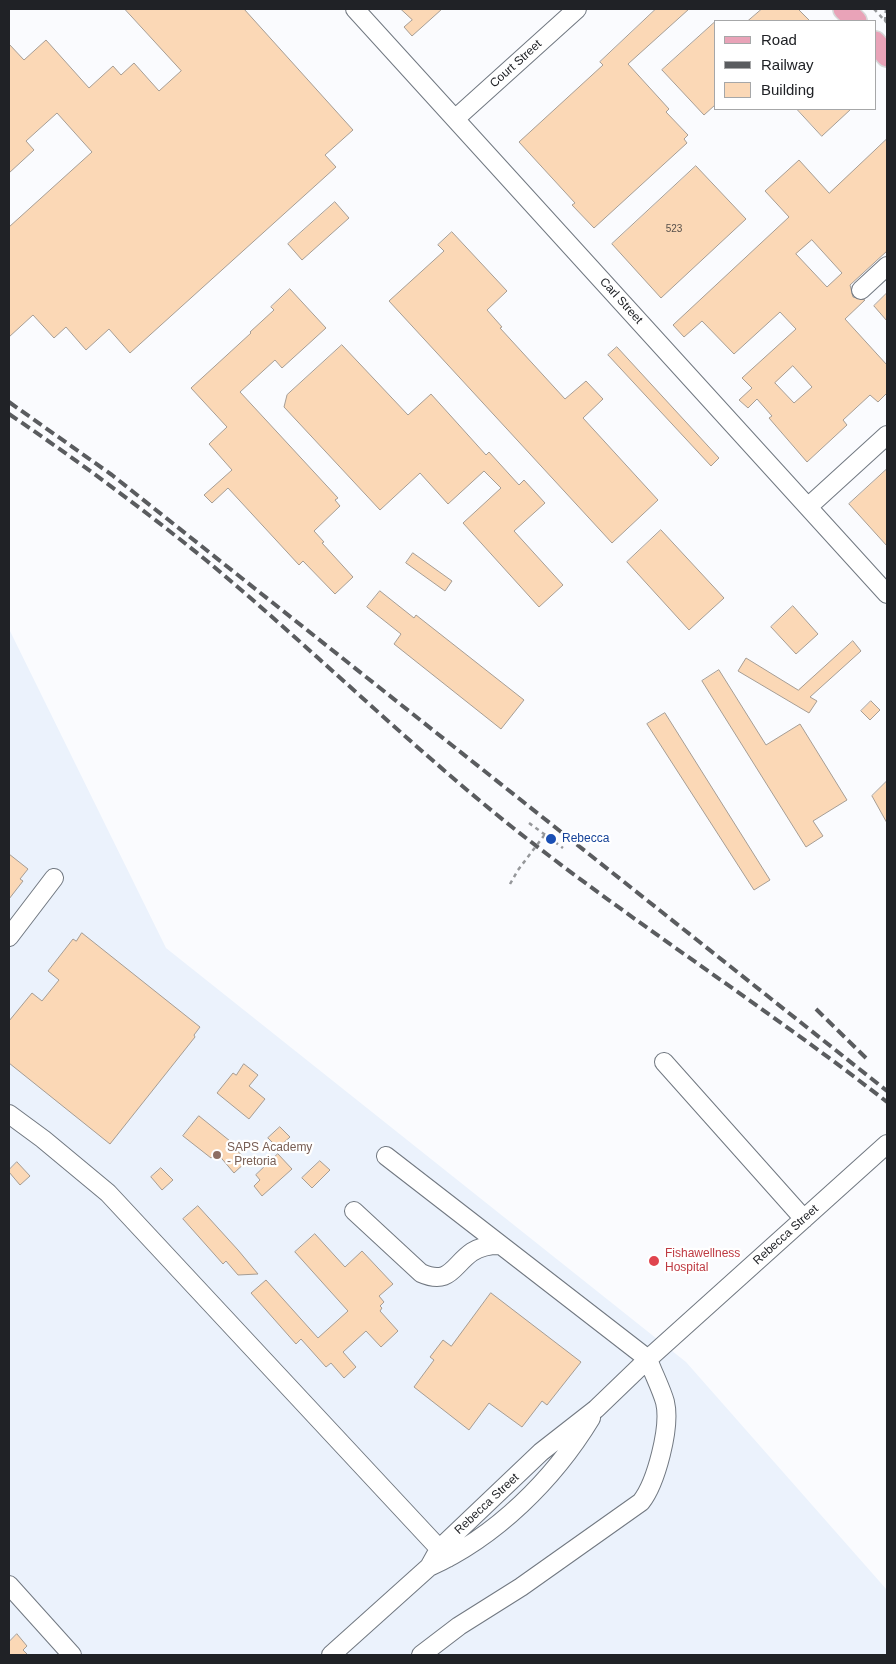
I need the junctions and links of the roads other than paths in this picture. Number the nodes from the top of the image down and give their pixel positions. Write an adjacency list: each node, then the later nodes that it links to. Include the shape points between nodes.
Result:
1 (355, 9): 7 (street, Carl Street)
2 (577, 9): 7 (street, Court Street)
3 (844, 9): 4 (main road)
4 (855, 20)
5 (876, 43): 6 (main road)
6 (887, 56)
7 (456, 119): 11 (street, Carl Street)
8 (887, 266): 9 (street)
9 (861, 290)
10 (887, 435): 11 (street)
11 (808, 507): 12 (street, Carl Street)
12 (887, 594)
13 (54, 878): 14 (street)
14 (11, 929)
15 (664, 1062): 20 (street)
16 (11, 1119): 23 (street, via 43,1139 108,1193)
17 (887, 1144): 20 (street, Rebecca Street)
18 (386, 1156): 21 (street)
19 (354, 1211): 21 (street, via 428,1276 447,1275 472,1252)
20 (804, 1219): 22 (street, Rebecca Street)
21 (499, 1244): 22 (street)
22 (648, 1359): 23 (street, Rebecca Street, via 596,1409 541,1452); 27 (street, via 665,1403 666,1424 649,1491 641,1502)
23 (443, 1554): 26 (street, Rebecca Street)
24 (9, 1585): 25 (street)
25 (72, 1655)
26 (331, 1655)
27 (421, 1655)

